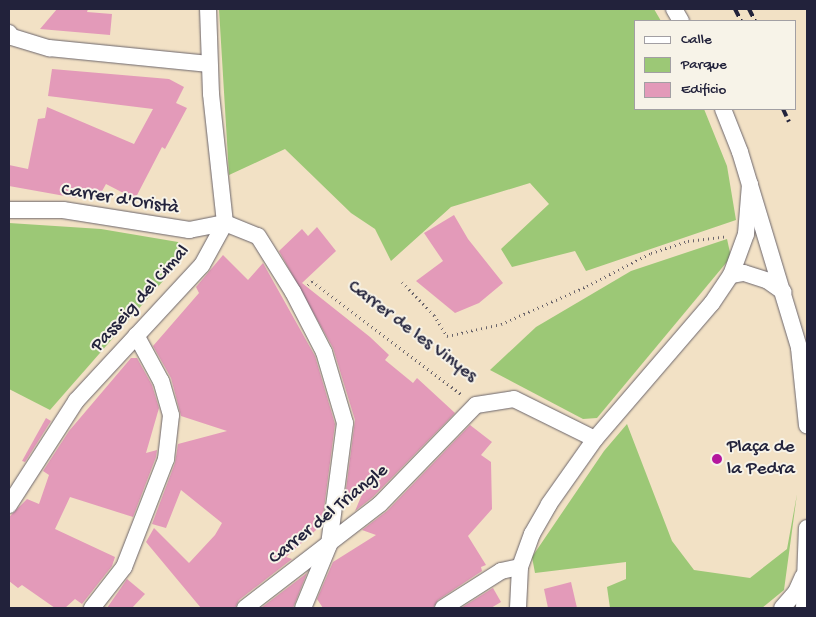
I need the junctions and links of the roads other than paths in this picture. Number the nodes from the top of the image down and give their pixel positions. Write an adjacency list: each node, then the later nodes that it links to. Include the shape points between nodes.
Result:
1 (208, 9): 5 (street)
2 (674, 9): 3 (street)
3 (680, 20)
4 (9, 33): 5 (street, via 12,37 49,48)
5 (209, 64): 9 (street)
6 (723, 110): 7 (street)
7 (750, 184): 10 (street); 11 (street)
8 (9, 210): 9 (street, Carrer d'Oristà, via 63,210 189,230)
9 (225, 223): 14 (street, Passeig del Cimal, via 202,265); 20 (street, via 258,236 296,297 324,352 345,423)
10 (746, 234): 11 (street); 12 (street)
11 (769, 246): 13 (street)
12 (731, 275): 13 (street, via 744,273 768,280); 17 (street, via 712,303)
13 (784, 292): 16 (street, via 799,348)
14 (136, 335): 18 (street, Passeig del Cimal, via 76,401); 23 (street, via 161,381 171,415 166,459 124,567)
15 (476, 405): 17 (street, Carrer de les Vinyes, via 514,399); 20 (street, Carrer del Triangle, via 380,504)
16 (807, 426)
17 (595, 439): 21 (street, via 549,504 532,534)
18 (9, 505)
19 (807, 528): 22 (street)
20 (329, 545): 24 (street, Carrer del Triangle); 25 (street)
21 (520, 567): 26 (street, via 501,571); 27 (street)
22 (804, 574): 28 (street, via 796,592); 29 (street)
23 (92, 608)
24 (244, 608)
25 (303, 608)
26 (443, 608)
27 (518, 608)
28 (782, 608)
29 (804, 608)

